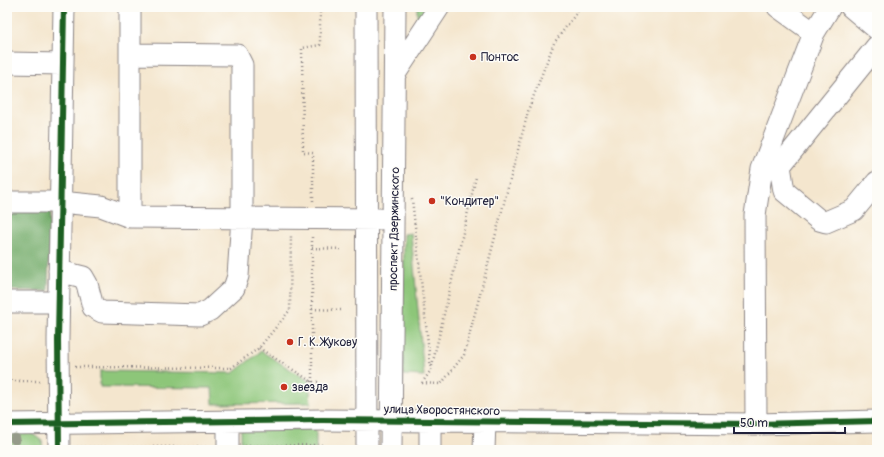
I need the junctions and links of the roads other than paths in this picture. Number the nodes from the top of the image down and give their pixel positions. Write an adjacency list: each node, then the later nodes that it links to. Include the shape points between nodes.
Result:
1 (64, 7): 14 (street)
2 (130, 7): 12 (street)
3 (366, 7): 23 (street)
4 (395, 7): 15 (street, проспект Дзержинского)
5 (439, 7): 15 (street)
6 (778, 7): 10 (street)
7 (830, 7): 10 (street)
8 (851, 7): 9 (street)
9 (877, 29)
10 (814, 33): 16 (street)
11 (877, 46): 16 (street)
12 (130, 54): 20 (street); 21 (street, via 231,54 237,55 241,60)
13 (7, 64): 14 (street)
14 (63, 64): 19 (street)
15 (395, 74): 22 (street, проспект Дзержинского)
16 (774, 161): 17 (street, via 784,191 822,222 854,210); 34 (street, via 762,169 755,215)
17 (877, 182)
18 (7, 202): 19 (street)
19 (60, 202): 20 (street, via 101,206); 24 (street)
20 (130, 217): 21 (street)
21 (242, 218): 23 (street); 24 (street, via 237,282 234,288 210,310 200,315 97,310 91,303 86,280 79,275)
22 (394, 219): 23 (street); 28 (street, проспект Дзержинского)
23 (367, 220): 27 (street)
24 (59, 271): 26 (street)
25 (7, 302): 26 (street)
26 (59, 302): 33 (street)
27 (367, 421): 28 (street, улица Хворостянского); 30 (street, улица Хворостянского); 38 (street)
28 (392, 421): 35 (street, улица Хворостянского); 39 (street, проспект Дзержинского)
29 (877, 421): 34 (street, улица Хворостянского)
30 (228, 422): 33 (street, улица Хворостянского); 37 (street)
31 (485, 422): 34 (street, улица Хворостянского); 35 (street, улица Хворостянского); 40 (street)
32 (7, 424): 33 (street, улица Хворостянского)
33 (58, 424): 36 (street)
34 (756, 424)
35 (432, 440)
36 (59, 448)
37 (228, 448)
38 (367, 450)
39 (391, 450)
40 (484, 450)

